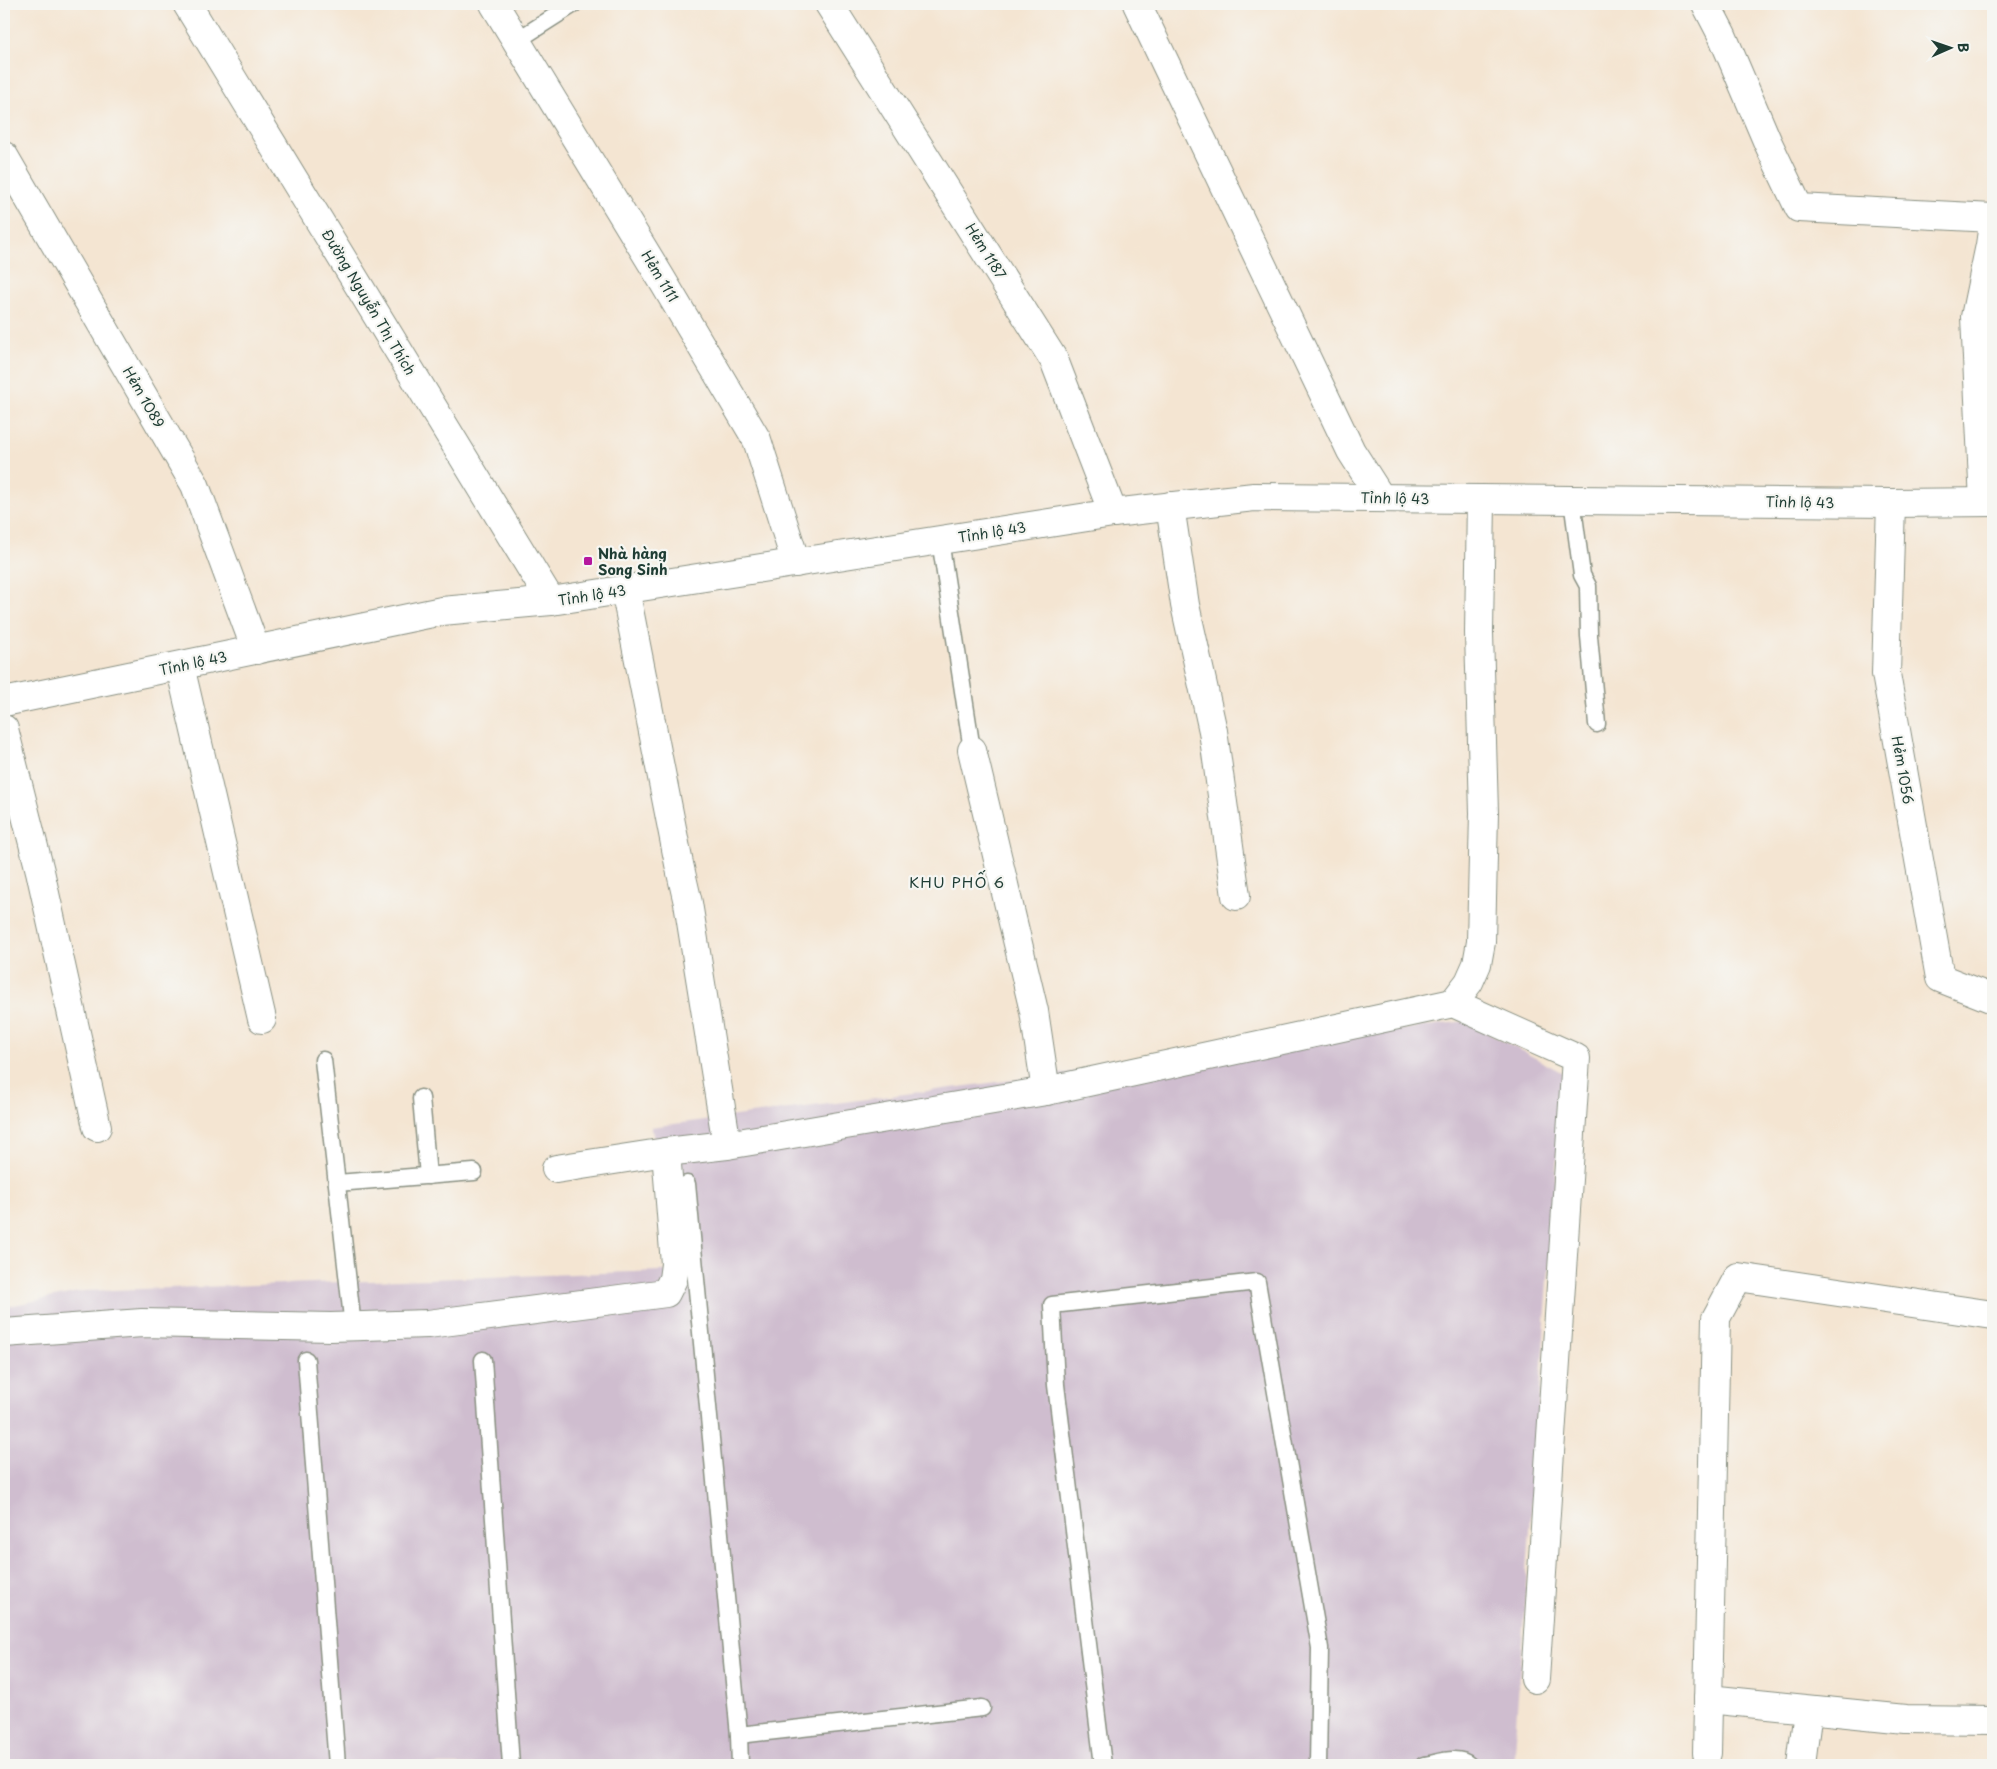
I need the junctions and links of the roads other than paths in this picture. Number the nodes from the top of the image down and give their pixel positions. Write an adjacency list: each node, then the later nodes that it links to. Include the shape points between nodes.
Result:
1 (187, 4): 21 (street, Đường Nguyễn Thị Thích)
2 (494, 4): 7 (street, Hẻm 1111)
3 (574, 4): 7 (lane)
4 (829, 4): 17 (street, Hẻm 1187, via 1054,360)
5 (1137, 4): 11 (street, via 1351,451)
6 (1706, 4): 9 (street, via 1799,208)
7 (516, 41): 19 (street, Hẻm 1111, via 757,440)
8 (4, 156): 22 (street, Hẻm 1089, via 195,485)
9 (1993, 218)
10 (1993, 224): 14 (street, via 1975,317)
11 (1381, 498): 12 (street, Tỉnh lộ 43); 16 (street, Tỉnh lộ 43, via 1254,497)
12 (1481, 499): 13 (street, Tỉnh lộ 43); 30 (street, via 1479,633 1484,813 1481,942 1477,964)
13 (1572, 500): 15 (street, Tỉnh lộ 43); 25 (lane, via 1582,575 1588,586)
14 (1989, 502): 15 (street, Tỉnh lộ 43)
15 (1891, 503): 29 (street, Hẻm 1056, via 1886,674 1940,978)
16 (1170, 506): 17 (street, Tỉnh lộ 43); 28 (street, via 1185,605 1213,732)
17 (1113, 513): 18 (street, Tỉnh lộ 43)
18 (940, 540): 19 (street, Tỉnh lộ 43); 27 (lane)
19 (796, 563): 20 (street, Tỉnh lộ 43)
20 (625, 589): 21 (street, Tỉnh lộ 43); 36 (street, via 688,903)
21 (551, 601): 22 (street, Tỉnh lộ 43, via 442,611)
22 (256, 650): 23 (street, Tỉnh lộ 43)
23 (180, 666): 24 (street, Tỉnh lộ 43); 31 (street)
24 (4, 702)
25 (1597, 724)
26 (4, 729): 35 (street, via 40,871)
27 (972, 750): 33 (street, via 1034,1011)
28 (1236, 896)
29 (1993, 998)
30 (1453, 1003): 33 (street); 48 (street, via 1576,1058)
31 (262, 1019)
32 (323, 1060): 41 (lane)
33 (1046, 1091): 36 (street)
34 (421, 1098): 40 (lane)
35 (97, 1126)
36 (727, 1145): 37 (street)
37 (666, 1152): 38 (street); 44 (street, via 676,1264 674,1278 666,1293 428,1324)
38 (556, 1169)
39 (474, 1172): 40 (lane)
40 (428, 1176): 41 (lane)
41 (337, 1183): 44 (lane)
42 (687, 1184): 53 (lane)
43 (1993, 1315): 49 (street, via 1738,1277 1716,1318)
44 (354, 1327): 45 (street, via 142,1323)
45 (4, 1333)
46 (306, 1360): 55 (lane)
47 (483, 1360): 56 (lane)
48 (1535, 1679)
49 (1708, 1699): 51 (street); 54 (street)
50 (982, 1708): 53 (lane)
51 (1808, 1710): 52 (street, via 1906,1719); 62 (street)
52 (1993, 1720)
53 (739, 1735): 57 (lane)
54 (1707, 1753)
55 (337, 1765)
56 (512, 1765)
57 (740, 1765)
58 (1103, 1765): 59 (lane, via 1056,1385 1052,1305 1257,1282 1320,1648)
59 (1318, 1765)
60 (1424, 1765): 61 (lane, via 1456,1759)
61 (1469, 1765)
62 (1801, 1765)

